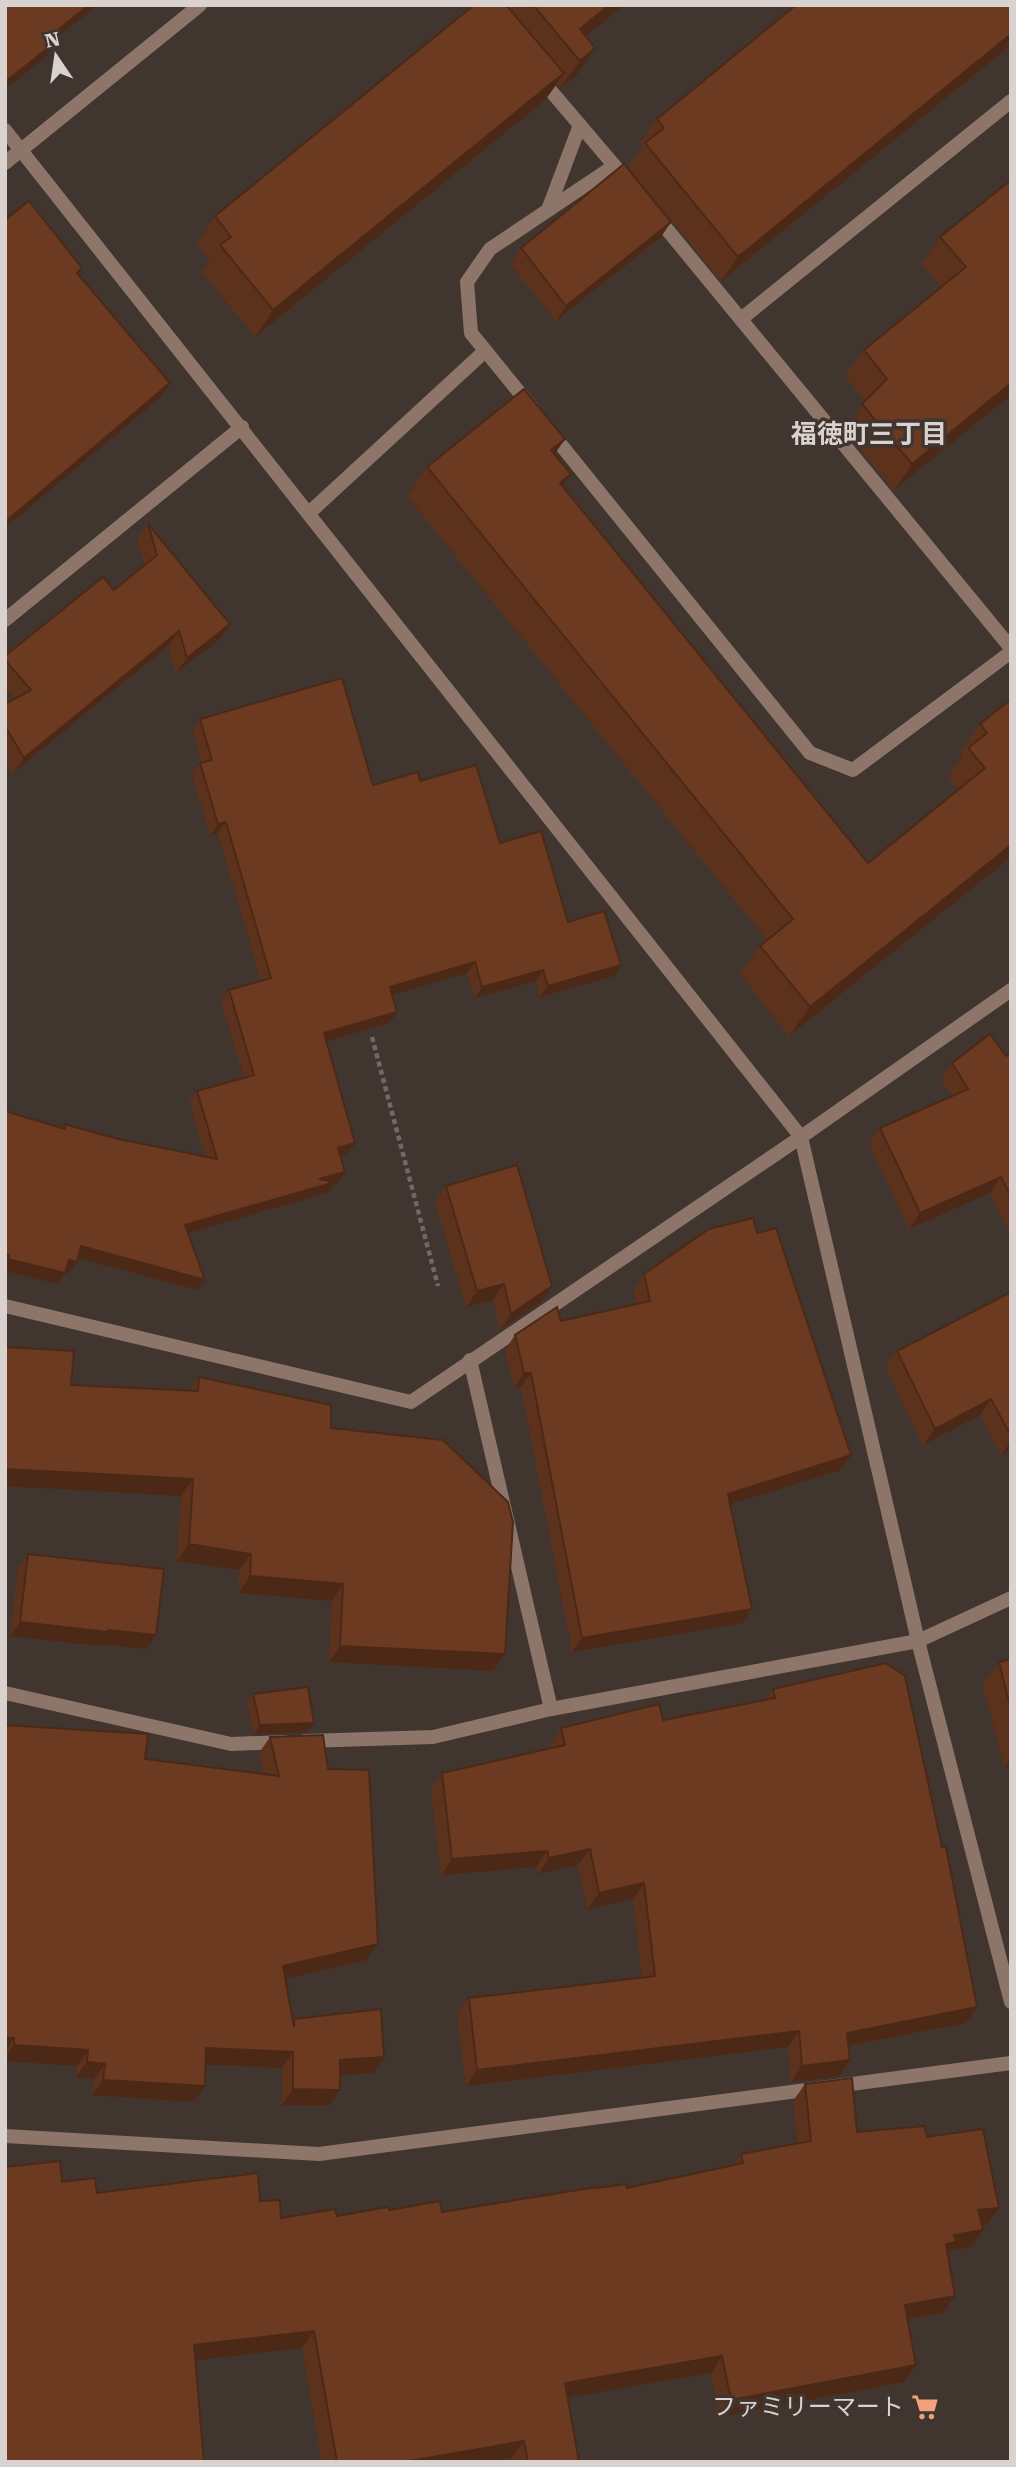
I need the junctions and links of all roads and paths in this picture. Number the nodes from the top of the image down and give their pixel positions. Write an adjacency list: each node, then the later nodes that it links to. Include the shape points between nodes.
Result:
1 (200, 5): 6 (street)
2 (529, 65): 4 (street)
3 (1011, 101): 12 (street)
4 (580, 125): 8 (street); 11 (street)
5 (5, 130): 6 (street)
6 (22, 149): 7 (street); 14 (street)
7 (5, 163)
8 (614, 166): 9 (street); 11 (street)
9 (631, 186)
10 (648, 207): 12 (street)
11 (548, 209): 13 (street, via 489,249 467,282 471,333)
12 (741, 319): 17 (street)
13 (485, 351): 15 (street); 17 (street, via 810,753 853,770)
14 (242, 427): 15 (street); 16 (street)
15 (309, 513): 20 (street)
16 (5, 620)
17 (1011, 650)
18 (1011, 990): 20 (street)
19 (372, 1037): 21 (path)
20 (801, 1137): 23 (street); 25 (street)
21 (438, 1286)
22 (5, 1306): 23 (street, via 411,1402)
23 (470, 1360): 27 (street)
24 (1011, 1598): 25 (street)
25 (918, 1641): 27 (street); 28 (street)
26 (5, 1693): 27 (street, via 231,1744 433,1737)
27 (551, 1709)
28 (1011, 2001)
29 (1011, 2063): 30 (street, via 319,2154)
30 (5, 2136)

